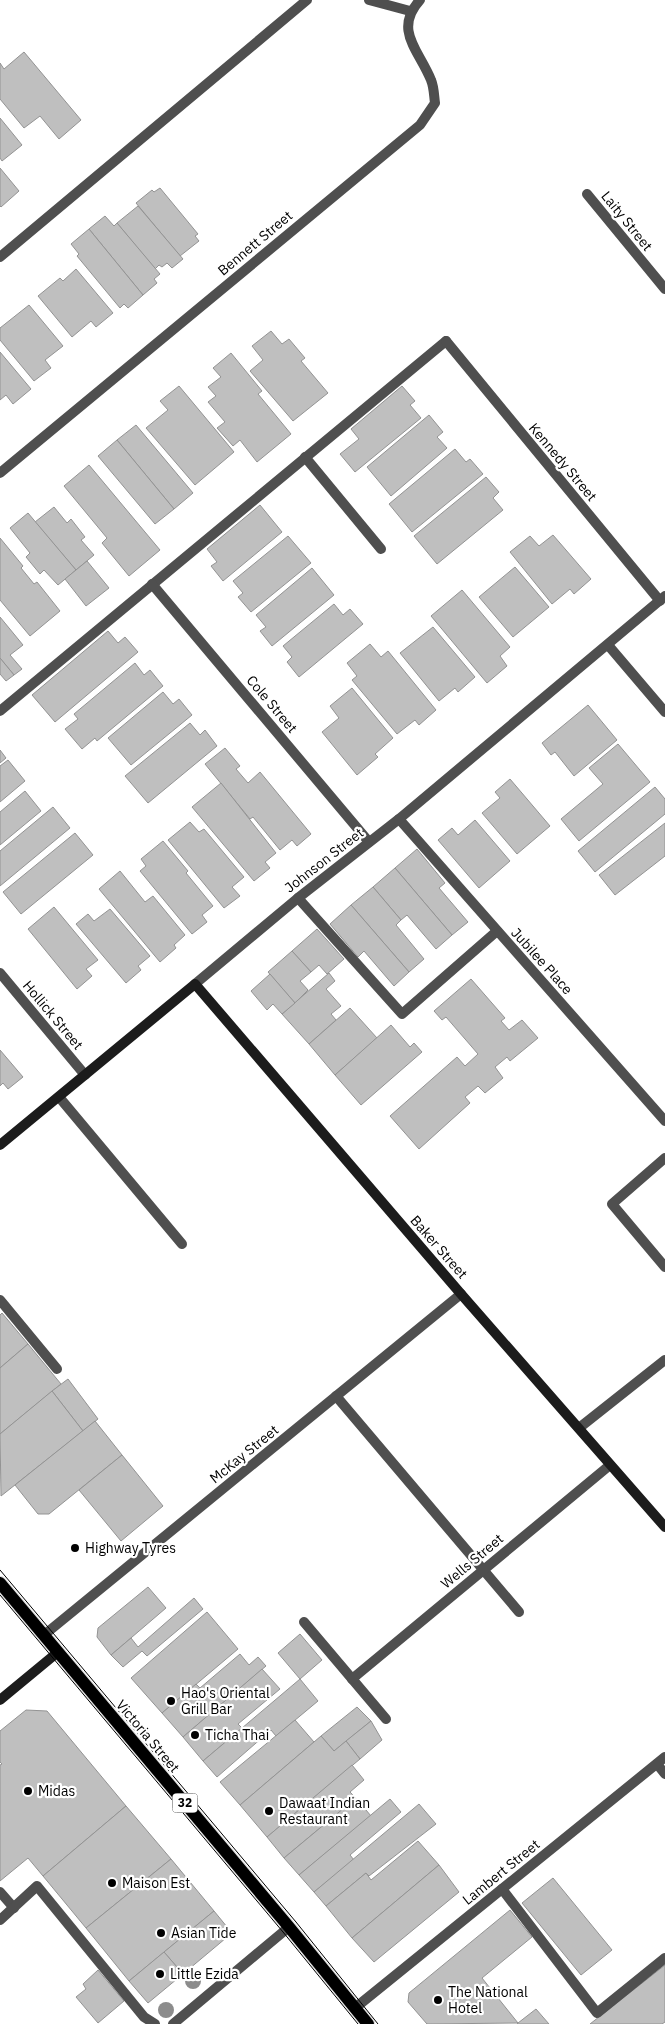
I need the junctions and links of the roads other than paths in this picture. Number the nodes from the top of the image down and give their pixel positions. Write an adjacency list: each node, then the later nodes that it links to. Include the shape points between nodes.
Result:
1 (307, 0): 6 (street)
2 (369, 0): 4 (street)
3 (420, 0): 4 (street)
4 (410, 11): 9 (street, Bennett Street, via 407,33 432,82 435,103 420,125)
5 (587, 194): 7 (street, Laity Street)
6 (0, 257)
7 (665, 289)
8 (305, 457): 10 (street); 11 (street); 12 (street, Kennedy Street, via 446,341)
9 (0, 473)
10 (381, 549)
11 (152, 584): 14 (street); 17 (street, Cole Street)
12 (662, 598): 13 (street, Johnson Street)
13 (608, 645): 15 (street); 16 (street, Johnson Street)
14 (0, 711)
15 (665, 712)
16 (399, 818): 17 (street, Johnson Street); 19 (street, Jubilee Place)
17 (370, 842): 18 (street, Johnson Street)
18 (298, 898): 19 (street, via 402,1014); 21 (street, Johnson Street)
19 (497, 931): 24 (street, Jubilee Place)
20 (0, 973): 22 (street, Hollick Street)
21 (194, 984): 22 (street, Johnson Street); 29 (street, Baker Street)
22 (85, 1075): 23 (street, Johnson Street)
23 (59, 1097): 25 (street, Johnson Street); 27 (street)
24 (665, 1121)
25 (0, 1145)
26 (665, 1158): 28 (street, via 612,1204)
27 (182, 1244)
28 (665, 1268)
29 (461, 1294): 33 (street, McKay Street); 34 (street, Baker Street)
30 (0, 1300): 32 (street)
31 (665, 1360): 34 (street)
32 (57, 1369)
33 (336, 1396): 37 (street); 41 (street, McKay Street)
34 (579, 1428): 35 (street, Baker Street)
35 (610, 1464): 36 (street, Baker Street); 37 (street, Wells Street)
36 (665, 1527)
37 (482, 1570): 39 (street); 43 (street, Wells Street)
38 (0, 1583): 41 (main road, Victoria Street / 32)
39 (519, 1612)
40 (304, 1622): 43 (street)
41 (44, 1635): 42 (main road, Victoria Street / 32)
42 (58, 1652): 44 (street); 52 (main road, Victoria Street / 32)
43 (352, 1679): 45 (street)
44 (0, 1700)
45 (386, 1719)
46 (661, 1761): 47 (street); 48 (street, Lambert Street)
47 (665, 1774)
48 (502, 1889): 53 (street, via 597,2013); 54 (street, Lambert Street)
49 (0, 1892): 50 (street)
50 (14, 1908): 51 (street); 55 (street, via 38,1886 144,2017)
51 (0, 1920)
52 (289, 1927): 54 (main road, Victoria Street / 32); 56 (street)
53 (665, 1958)
54 (354, 2008): 57 (main road, Victoria Street / 32)
55 (156, 2024)
56 (174, 2024)
57 (368, 2024)

